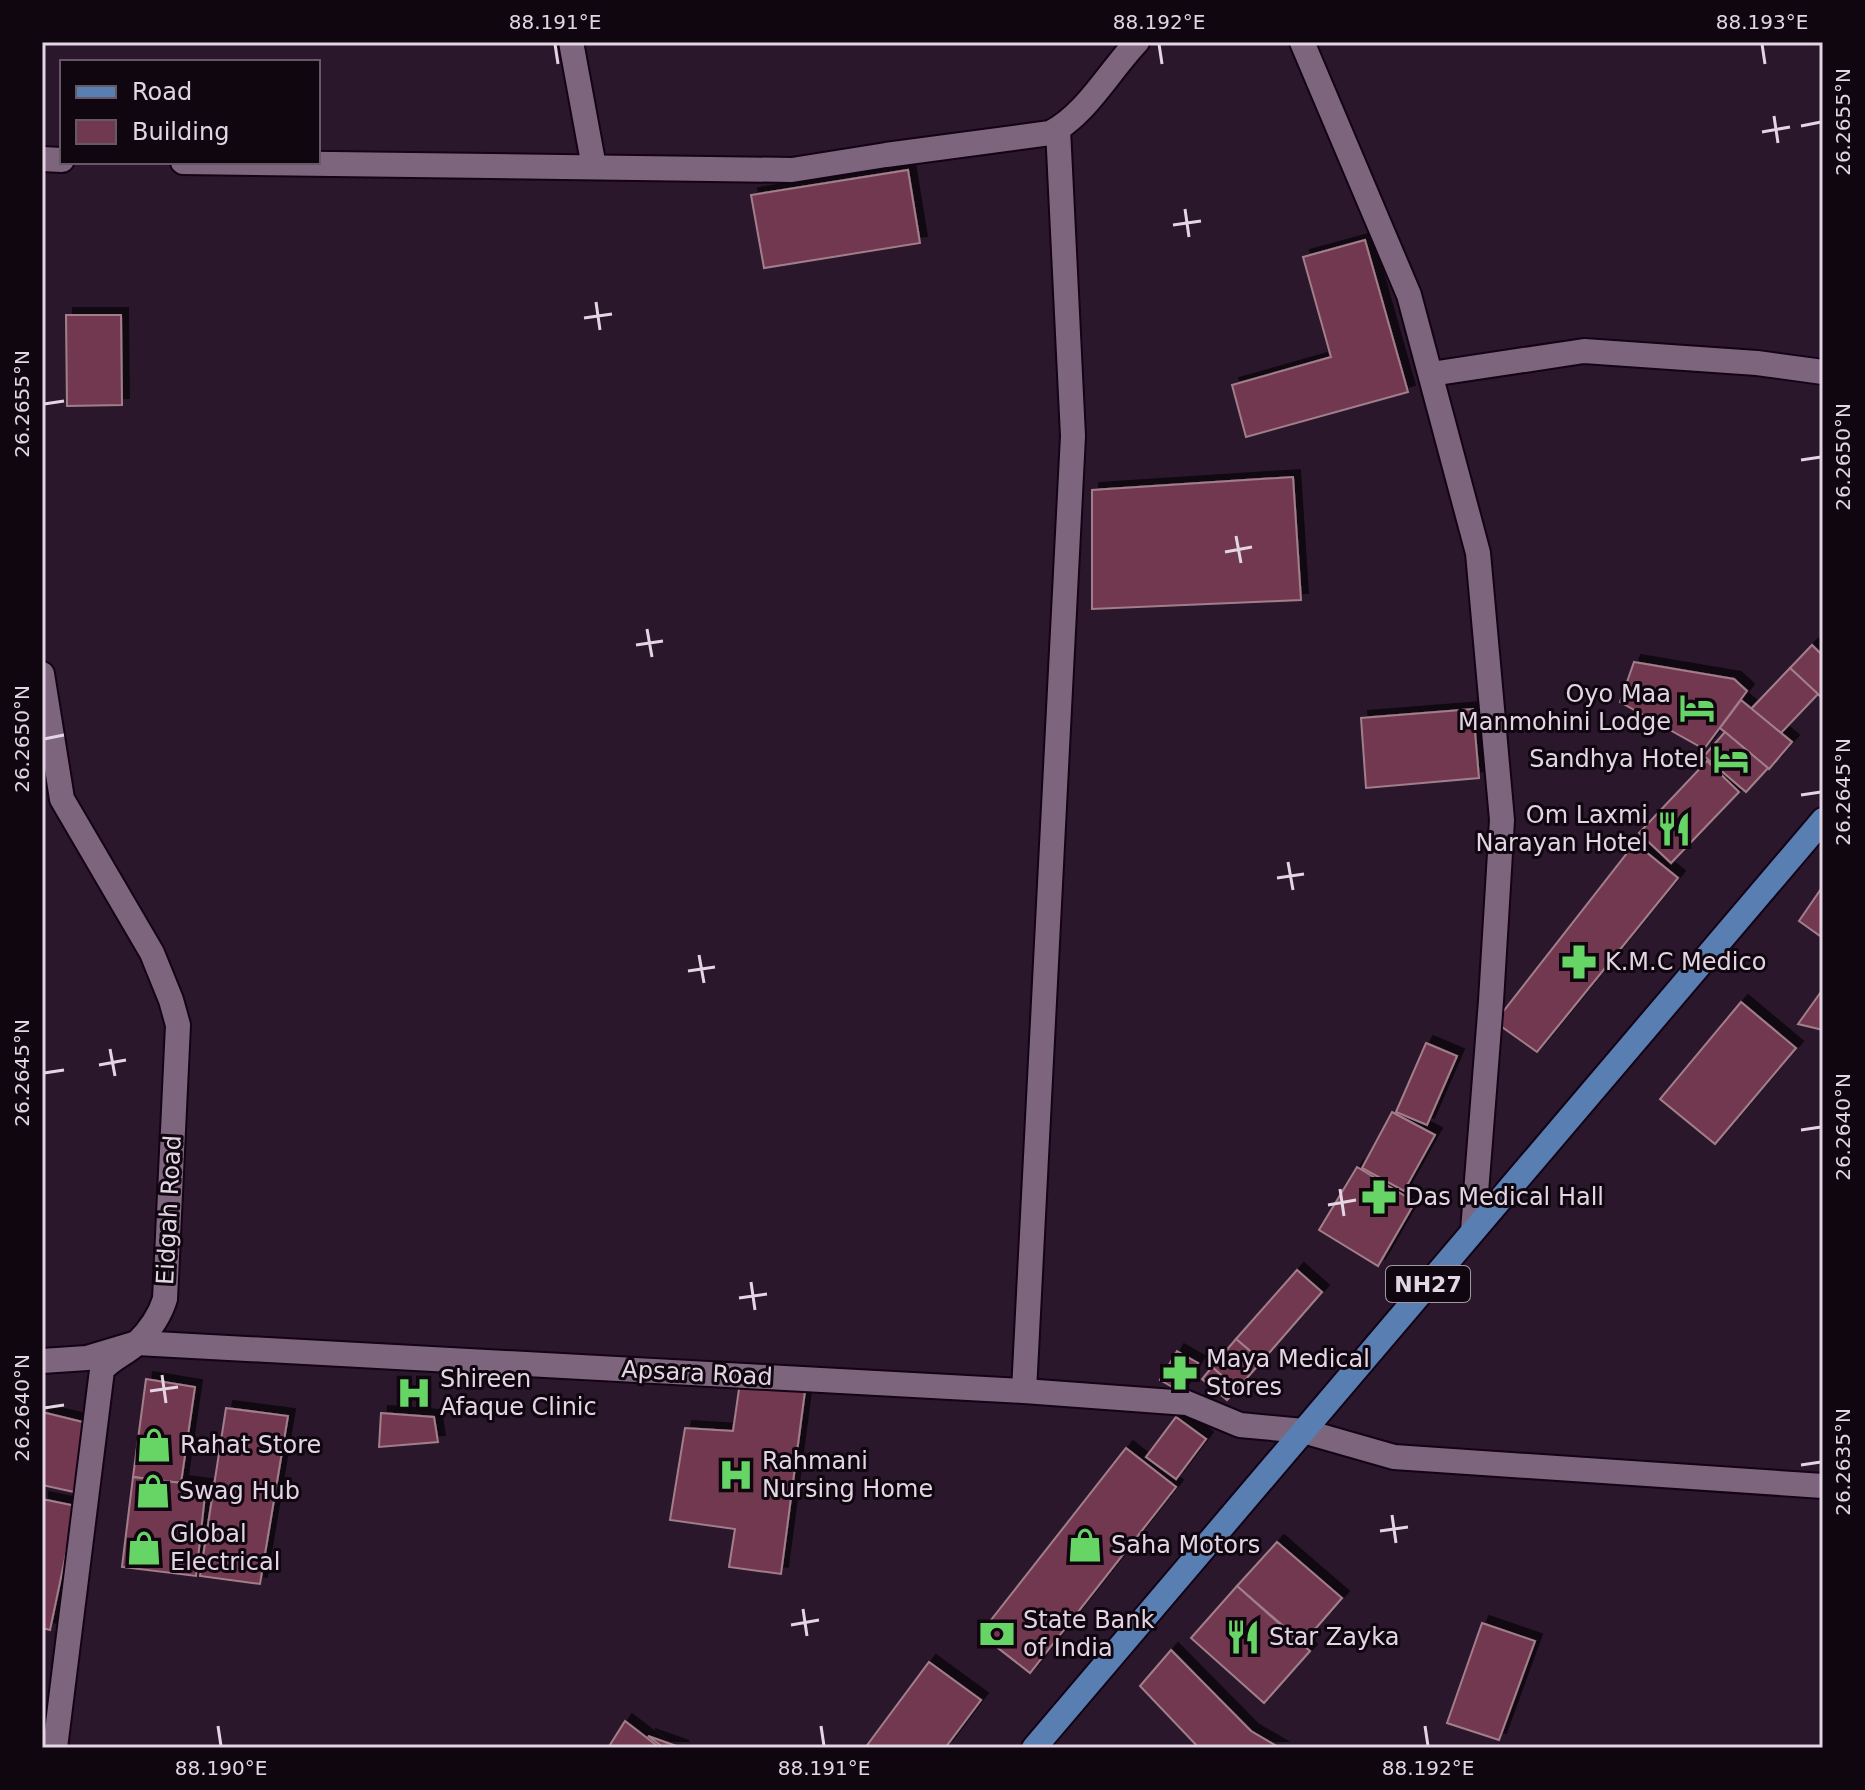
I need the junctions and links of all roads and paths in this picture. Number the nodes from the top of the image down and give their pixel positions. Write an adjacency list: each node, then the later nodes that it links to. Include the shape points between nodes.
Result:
1 (571, 42): 6 (street)
2 (1137, 42): 4 (street)
3 (1302, 42): 8 (street, via 1409,295)
4 (1058, 129): 6 (street, via 792,170); 14 (street, via 1073,436)
5 (320, 164): 6 (street)
6 (594, 167)
7 (1823, 372): 8 (street, via 1584,351)
8 (1431, 374): 11 (street, via 1478,553 1502,820)
9 (43, 685): 12 (street, Eidgah Road, via 62,799 152,953 178,1025 165,1299)
10 (1823, 820): 11 (main road, NH27)
11 (1473, 1231): 15 (main road, NH27)
12 (137, 1343): 13 (street, Apsara Road, via 87,1358); 14 (street, Apsara Road); 17 (street, Eidgah Road, via 102,1370)
13 (42, 1361)
14 (1024, 1391): 15 (street, Apsara Road, via 1187,1403 1240,1425)
15 (1303, 1431): 16 (street, Apsara Road, via 1394,1457); 18 (main road, NH27)
16 (1823, 1486)
17 (55, 1748)
18 (1034, 1748)

